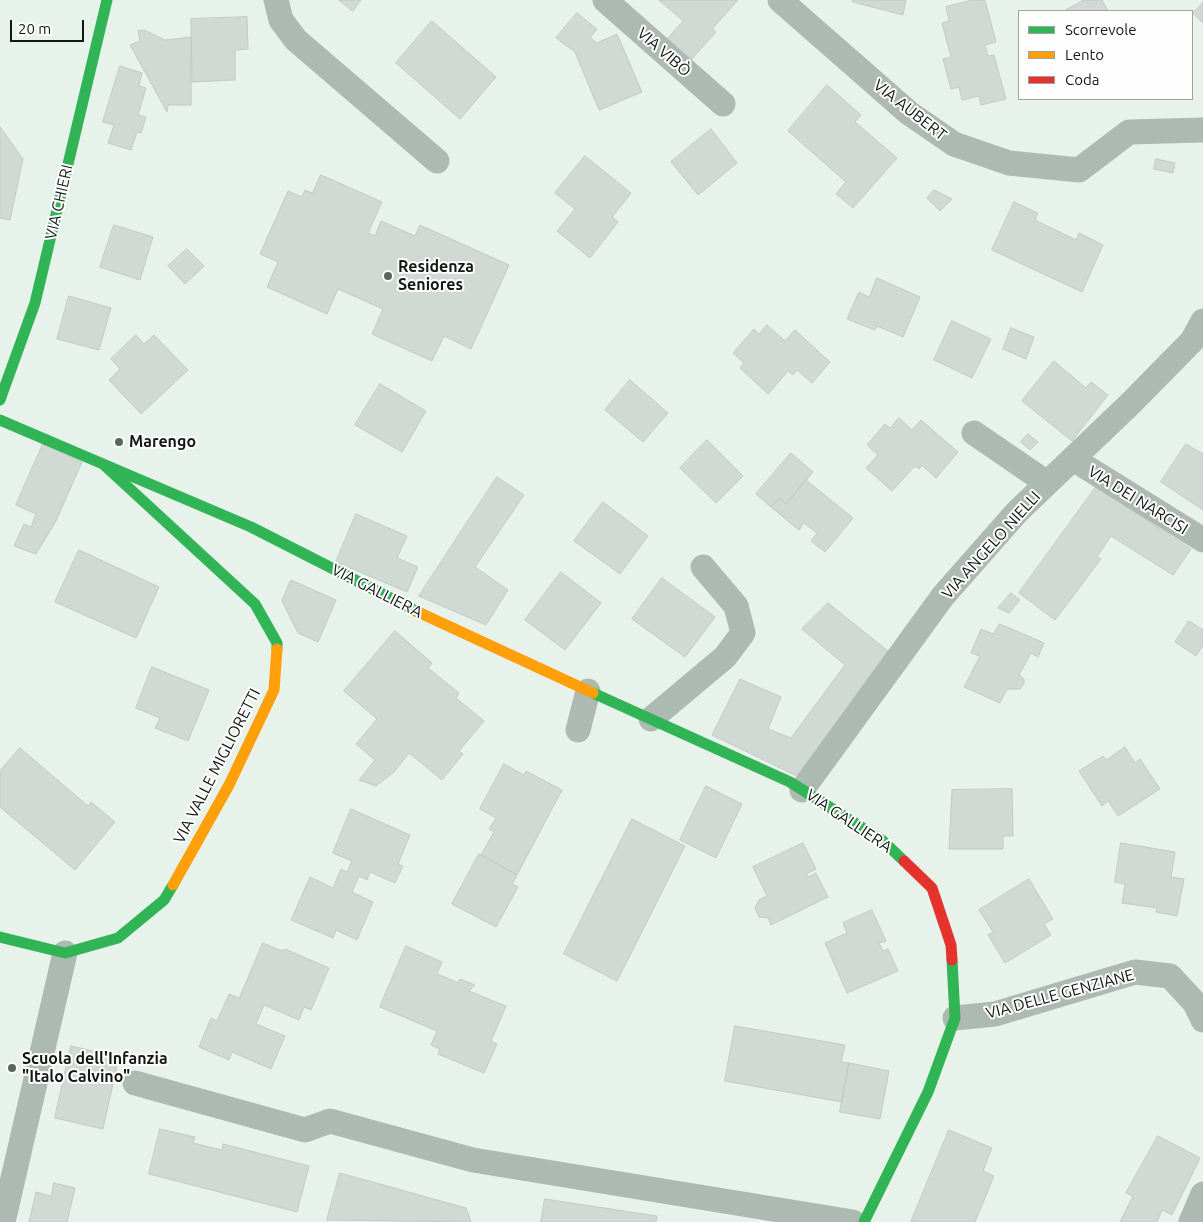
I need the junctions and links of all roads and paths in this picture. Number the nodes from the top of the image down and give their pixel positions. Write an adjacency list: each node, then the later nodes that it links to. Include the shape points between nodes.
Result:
1 (107, 0): 9 (street, VIA CHIERI, via 35,302)
2 (276, 0): 7 (street, via 281,20 296,40)
3 (605, 0): 5 (street, VIA VIBÒ)
4 (780, 0): 6 (street, VIA AUBERT, via 909,113 954,144 1009,163 1079,170 1129,132)
5 (723, 104)
6 (1203, 130)
7 (437, 161)
8 (1203, 322): 12 (street, VIA ANGELO NIELLI, via 1192,341)
9 (0, 400)
10 (0, 420): 13 (street, VIA VALLE MIGLIORETTI)
11 (974, 433): 14 (street)
12 (1073, 459): 14 (street, VIA ANGELO NIELLI); 15 (street, VIA DEI NARCISI)
13 (103, 464): 17 (street, VIA GALLIERA, via 251,527 438,623); 22 (street, VIA VALLE MIGLIORETTI, via 255,604 277,643 274,690 230,785 164,900 118,938)
14 (1047, 484): 20 (street, VIA ANGELO NIELLI, via 1017,512 943,596)
15 (1203, 540)
16 (703, 567): 18 (street, via 736,606 743,633 725,657)
17 (588, 691): 18 (street, VIA GALLIERA); 19 (street)
18 (651, 719): 20 (street, VIA GALLIERA)
19 (578, 730)
20 (802, 790): 23 (street, VIA GALLIERA, via 882,841 932,888 951,945)
21 (0, 937): 22 (street, VIA VALLE MIGLIORETTI)
22 (65, 953): 27 (street)
23 (955, 1018): 24 (street, VIA DELLE GENZIANE, via 995,1014 1135,972 1170,976 1195,1003); 29 (street, VIA GALLIERA, via 928,1092)
24 (1203, 1020)
25 (135, 1083): 28 (street, via 305,1130 330,1121 473,1160)
26 (1203, 1194): 30 (street)
27 (3, 1222)
28 (854, 1222)
29 (864, 1222)
30 (1191, 1222)

